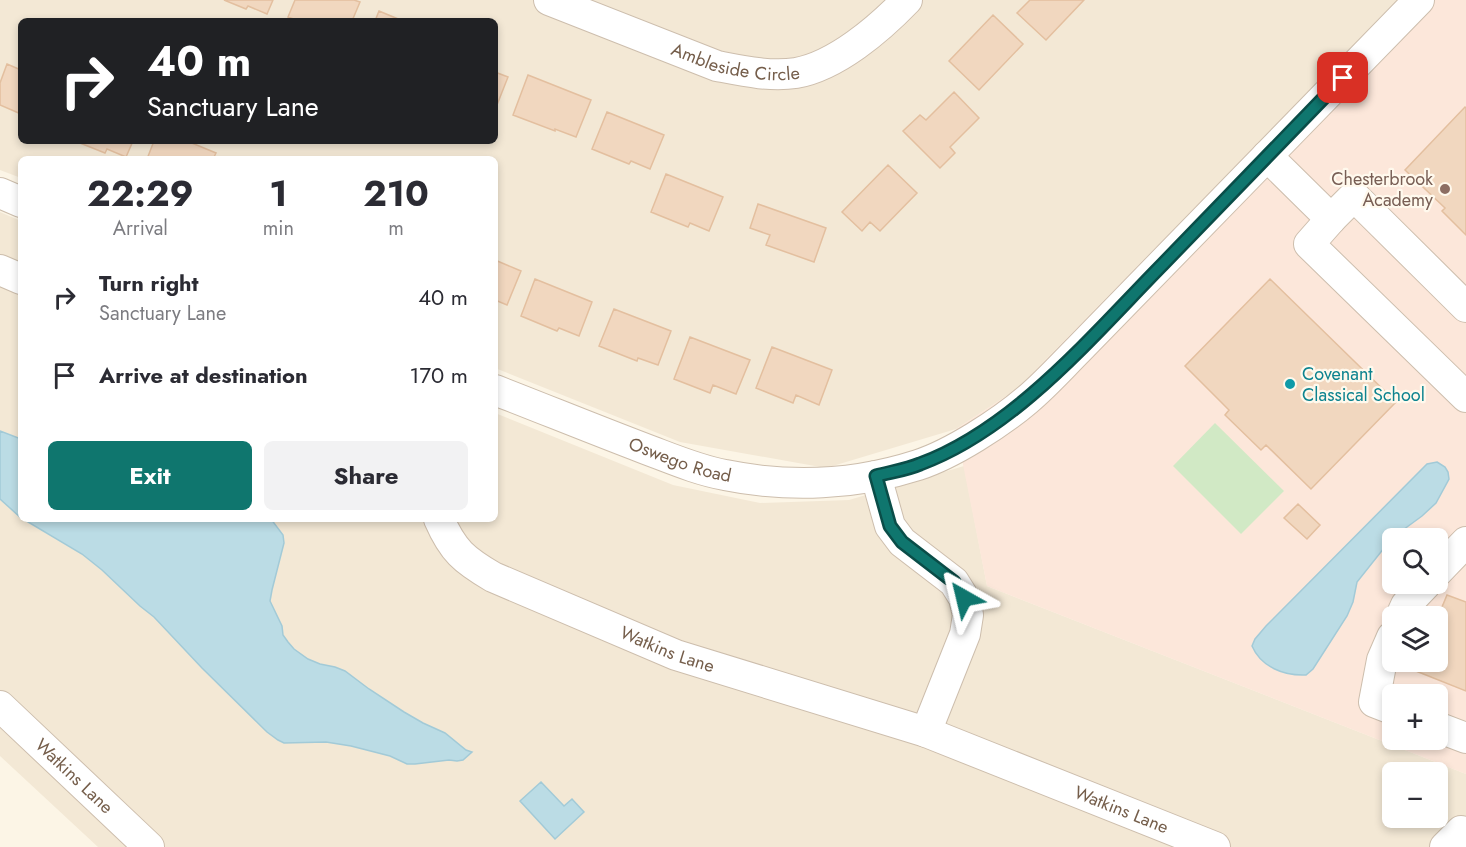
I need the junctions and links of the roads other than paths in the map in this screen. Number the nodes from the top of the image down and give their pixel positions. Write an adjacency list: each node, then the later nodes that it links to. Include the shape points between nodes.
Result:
1 (549, 0): 2 (street, Ambleside Circle, via 717,66 773,74 796,73 824,64 866,38)
2 (907, 0)
3 (1419, 0): 4 (street, Oswego Road)
4 (1267, 156): 7 (street); 13 (street, Oswego Road, via 1027,400 954,449 919,465)
5 (0, 193): 6 (street)
6 (18, 201)
7 (1331, 219): 10 (street, via 1354,196); 12 (street, via 1309,244)
8 (0, 270): 9 (street)
9 (18, 278)
10 (1466, 307)
11 (498, 391): 13 (street, Oswego Road, via 684,464 723,475 807,484)
12 (1466, 397)
13 (876, 476): 23 (street, via 890,526 902,542 954,582 968,615 965,634)
14 (440, 522): 23 (street, Watkins Lane, via 456,550 494,577 676,655)
15 (1465, 546): 16 (street)
16 (1448, 562)
17 (1416, 594): 18 (street)
18 (1406, 606)
19 (1382, 660): 20 (street, via 1374,702)
20 (1382, 705)
21 (0, 706): 25 (street, Watkins Lane)
22 (1448, 731): 24 (street)
23 (926, 732): 26 (street, Watkins Lane)
24 (1466, 738)
25 (149, 847)
26 (1215, 847)

